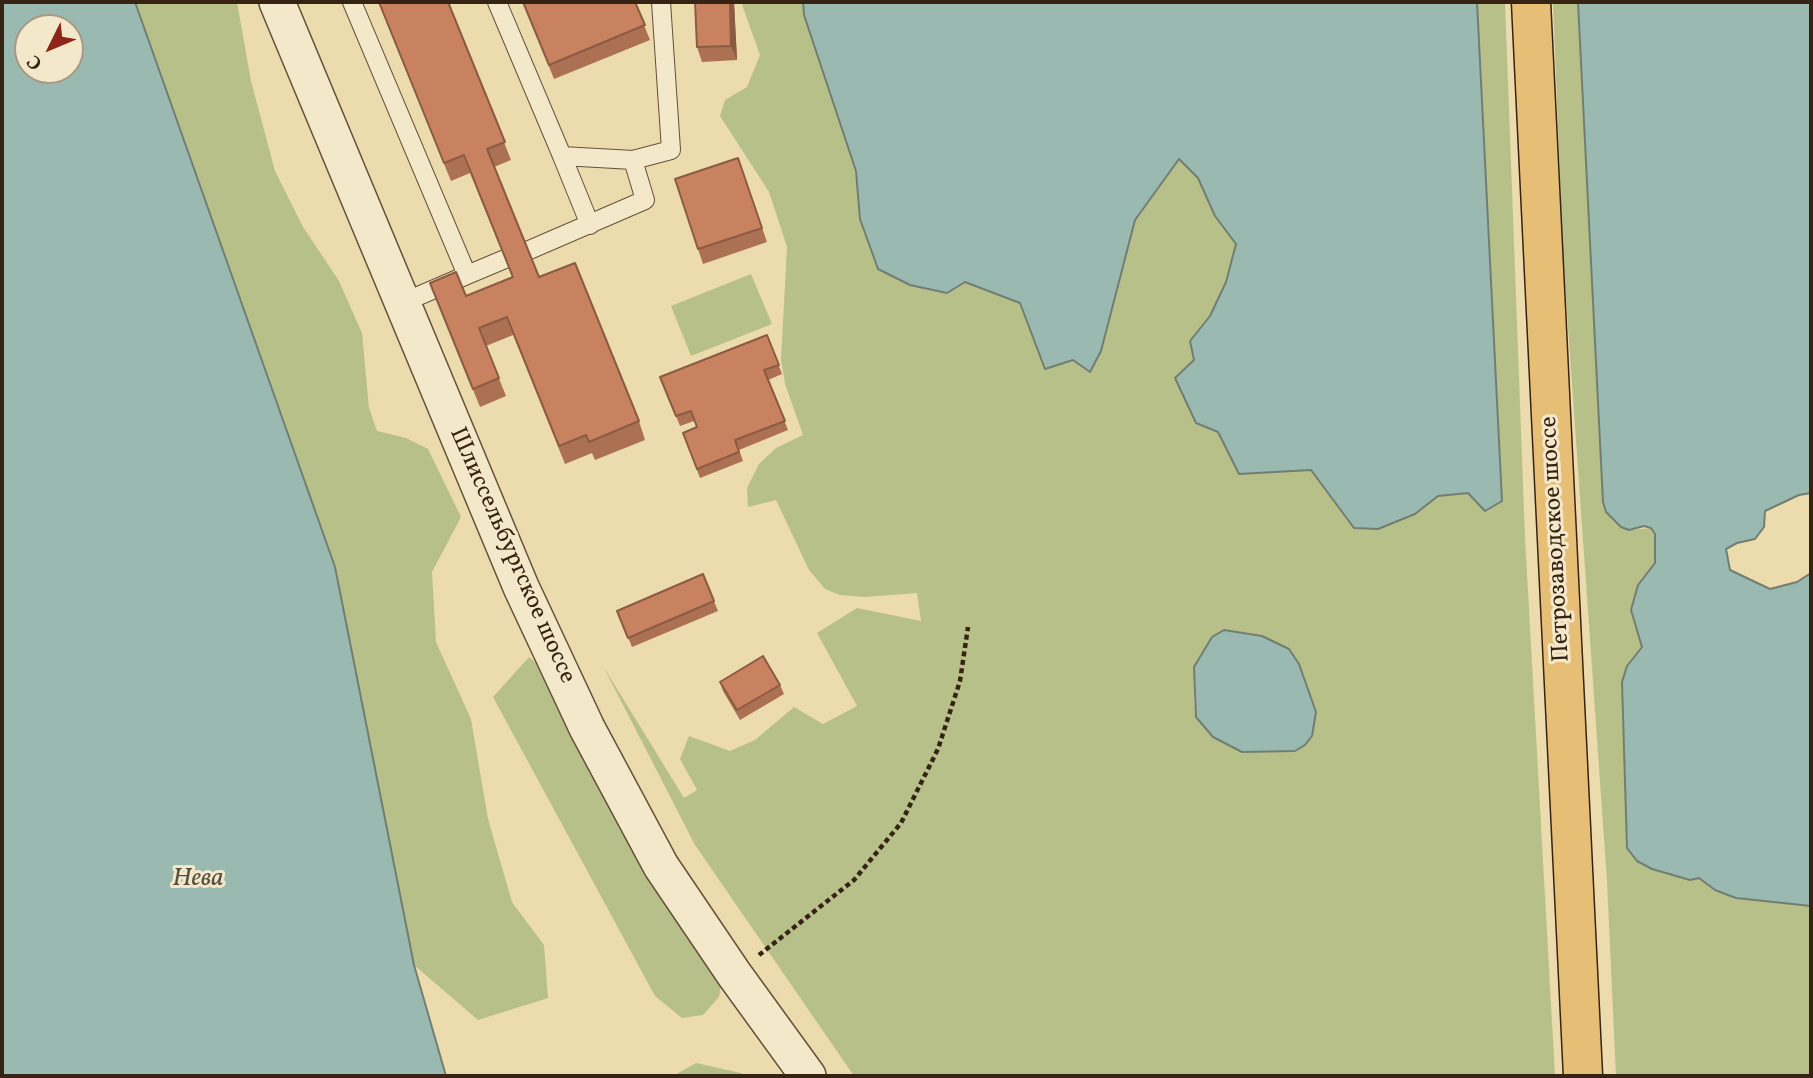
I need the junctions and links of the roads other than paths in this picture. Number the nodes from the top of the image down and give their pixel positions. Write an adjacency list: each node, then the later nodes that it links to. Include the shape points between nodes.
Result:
1 (277, 2): 12 (street, Шлиссельбургское шоссе)
2 (352, 2): 11 (lane)
3 (497, 2): 6 (lane)
4 (661, 2): 7 (lane, via 671,150)
5 (1531, 2): 14 (main road, Петрозаводское шоссе)
6 (562, 156): 7 (lane); 8 (lane)
7 (633, 160): 8 (lane, via 645,200)
8 (590, 225): 9 (lane)
9 (527, 251)
10 (505, 259): 11 (lane)
11 (467, 275): 12 (lane)
12 (402, 303): 13 (street, Шлиссельбургское шоссе, via 521,587 587,728 661,866)
13 (808, 1076)
14 (1583, 1076)

